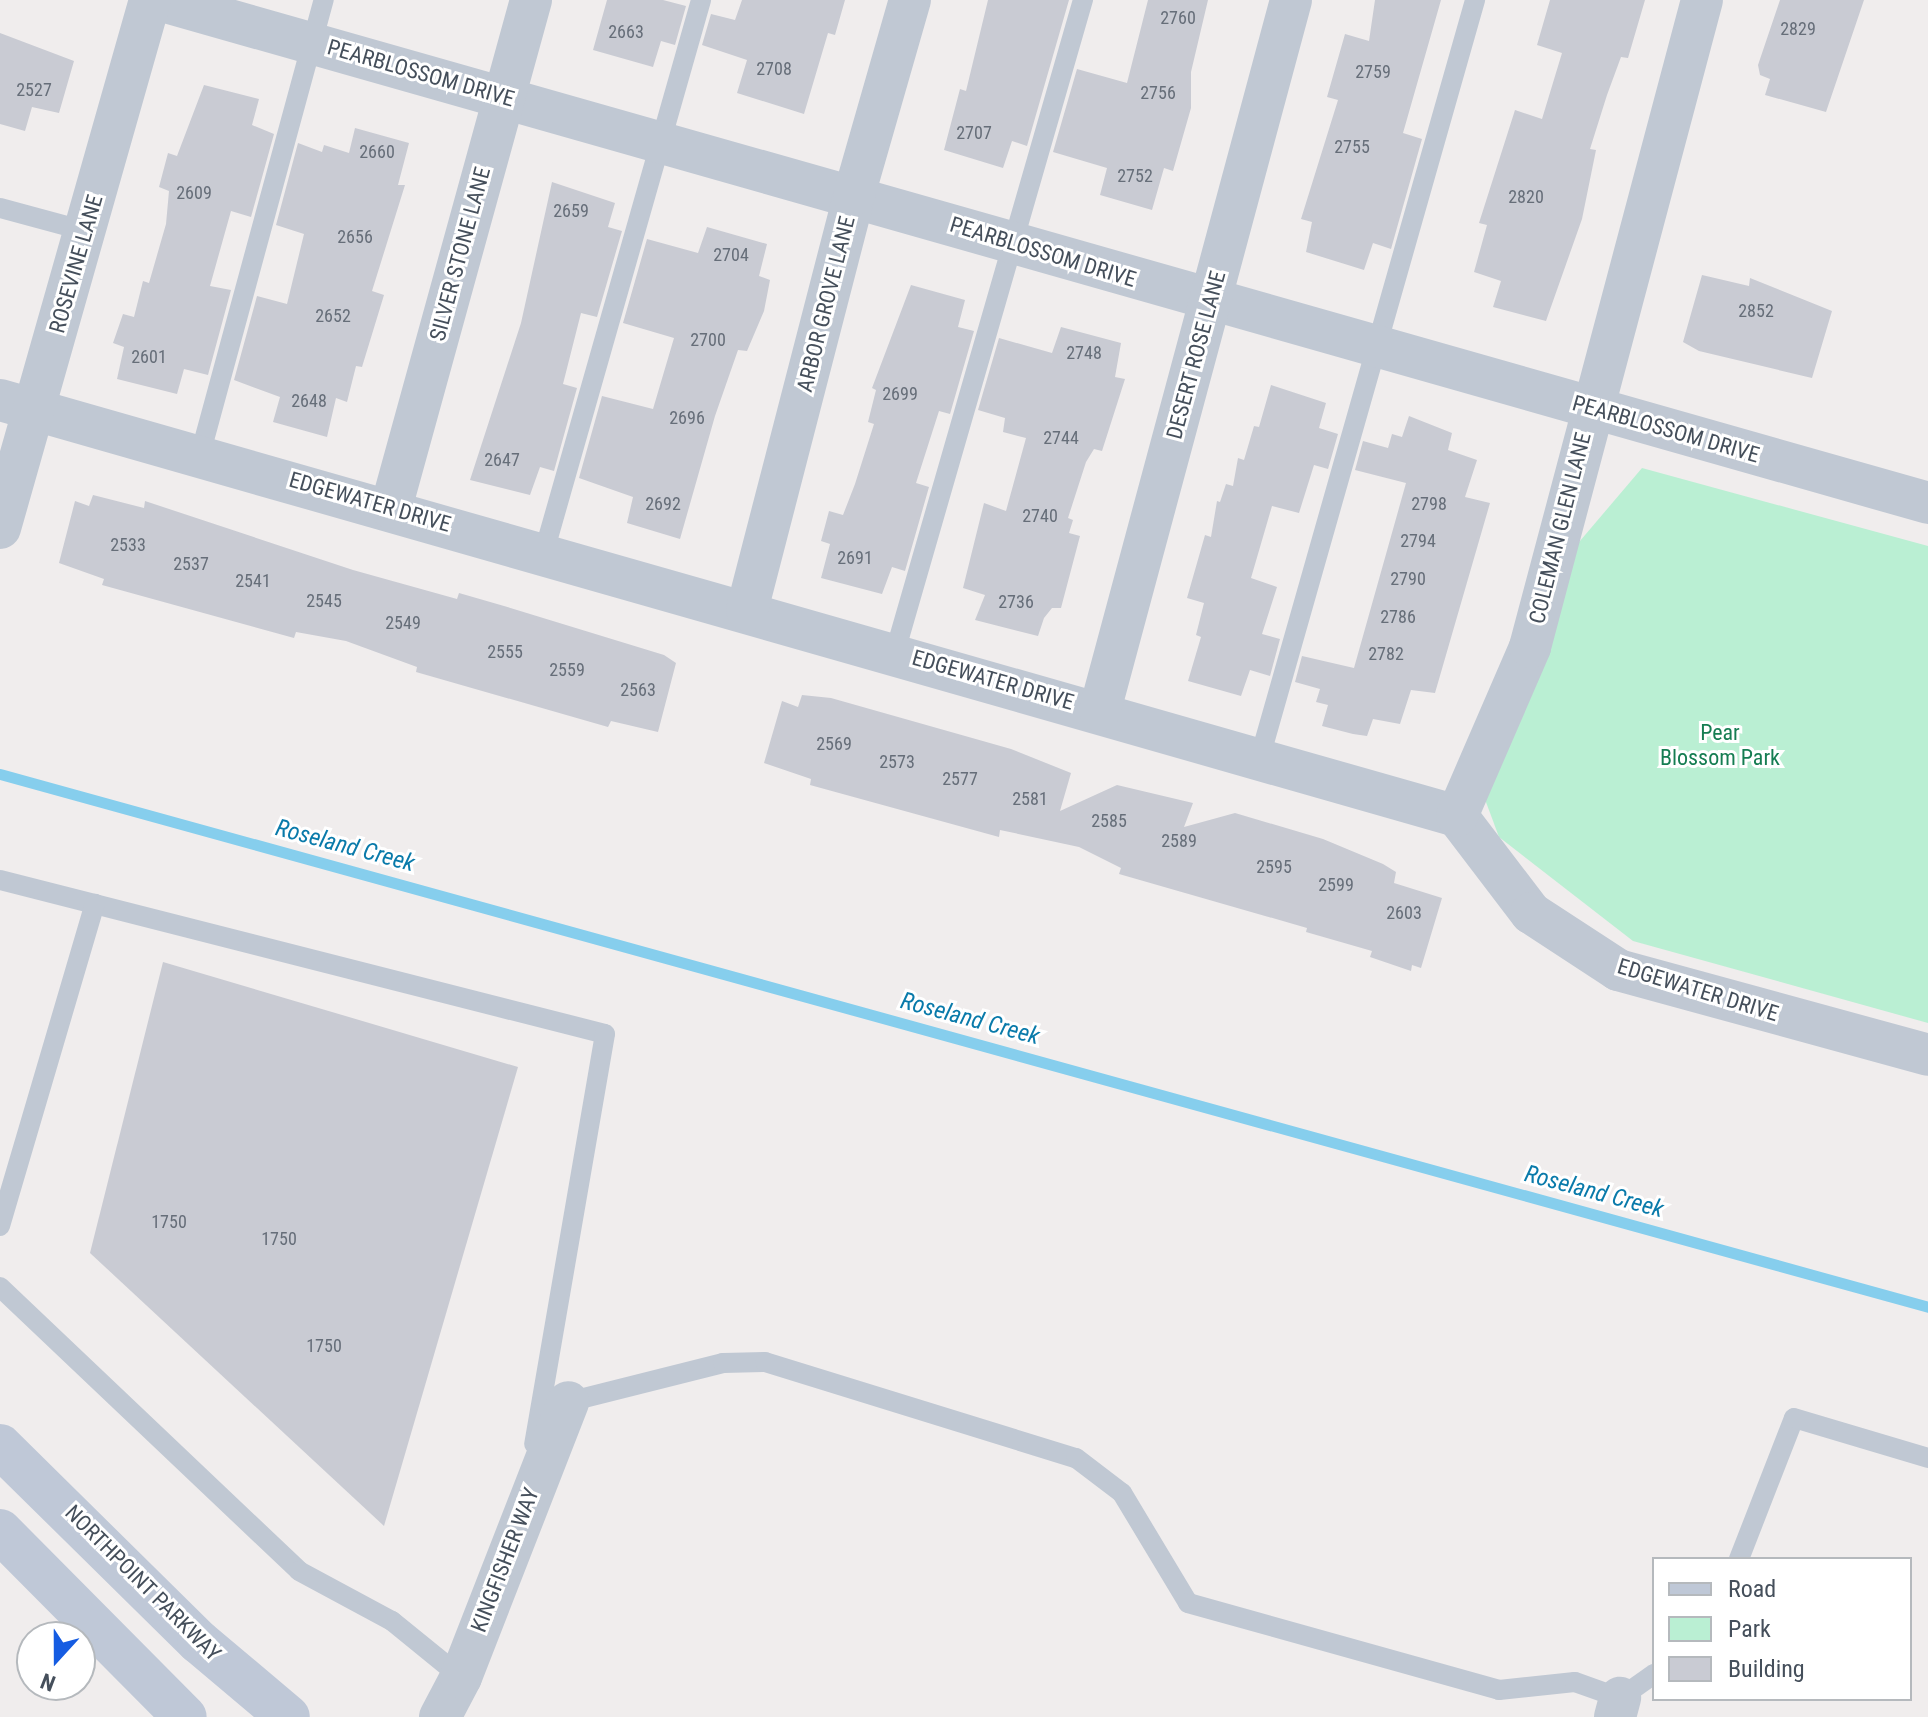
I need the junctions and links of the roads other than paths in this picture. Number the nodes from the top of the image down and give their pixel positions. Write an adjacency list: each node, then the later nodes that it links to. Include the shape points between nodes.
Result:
1 (150, 0): 16 (street, ROSEVINE LANE)
2 (159, 0): 11 (street, PEARBLOSSOM DRIVE)
3 (324, 0): 11 (lane)
4 (531, 0): 12 (street, SILVER STONE LANE)
5 (701, 0): 13 (lane)
6 (910, 0): 14 (street, ARBOR GROVE LANE)
7 (1083, 0): 17 (lane)
8 (1291, 0): 18 (street, DESERT ROSE LANE)
9 (1475, 0): 19 (lane)
10 (1702, 0): 21 (street, COLEMAN GLEN LANE)
11 (312, 42): 12 (street, PEARBLOSSOM DRIVE); 22 (lane)
12 (503, 96): 13 (street, PEARBLOSSOM DRIVE); 24 (street, SILVER STONE LANE)
13 (662, 141): 14 (street, PEARBLOSSOM DRIVE); 26 (lane)
14 (854, 195): 17 (street, PEARBLOSSOM DRIVE); 27 (street, ARBOR GROVE LANE)
15 (0, 208): 16 (lane)
16 (85, 231): 20 (street, ROSEVINE LANE)
17 (1014, 243): 18 (street, PEARBLOSSOM DRIVE); 28 (lane)
18 (1210, 302): 19 (street, PEARBLOSSOM DRIVE); 29 (street, DESERT ROSE LANE)
19 (1374, 348): 21 (street, PEARBLOSSOM DRIVE); 30 (lane)
20 (17, 404): 22 (street, EDGEWATER DRIVE); 25 (street, ROSEVINE LANE)
21 (1591, 408): 23 (street, PEARBLOSSOM DRIVE); 31 (street, COLEMAN GLEN LANE, via 1530,647)
22 (200, 455): 24 (street, EDGEWATER DRIVE)
23 (1928, 503)
24 (391, 508): 26 (street, EDGEWATER DRIVE)
25 (0, 528)
26 (544, 552): 27 (street, EDGEWATER DRIVE)
27 (747, 610): 28 (street, EDGEWATER DRIVE)
28 (895, 652): 29 (street, EDGEWATER DRIVE)
29 (1100, 710): 30 (street, EDGEWATER DRIVE)
30 (1260, 757): 31 (street, EDGEWATER DRIVE)
31 (1457, 816): 34 (street, EDGEWATER DRIVE, via 1531,913 1618,970)
32 (0, 880): 33 (lane)
33 (95, 904): 35 (lane); 40 (lane, via 605,1034)
34 (1928, 1055)
35 (0, 1226)
36 (0, 1287): 44 (lane, via 299,1571 392,1621)
37 (568, 1402): 40 (street, KINGFISHER WAY); 45 (lane, via 723,1363 765,1362 1076,1458 1122,1493 1188,1603 1471,1685 1527,1690 1575,1682)
38 (0, 1446): 47 (street, NORTHPOINT PARKWAY, via 199,1642)
39 (1928, 1458): 42 (lane, via 1794,1418)
40 (523, 1510): 44 (street, KINGFISHER WAY)
41 (0, 1531): 46 (street)
42 (1740, 1557)
43 (1652, 1676): 45 (lane)
44 (461, 1677): 48 (street, KINGFISHER WAY)
45 (1617, 1708)
46 (185, 1717)
47 (288, 1717)
48 (440, 1717)

